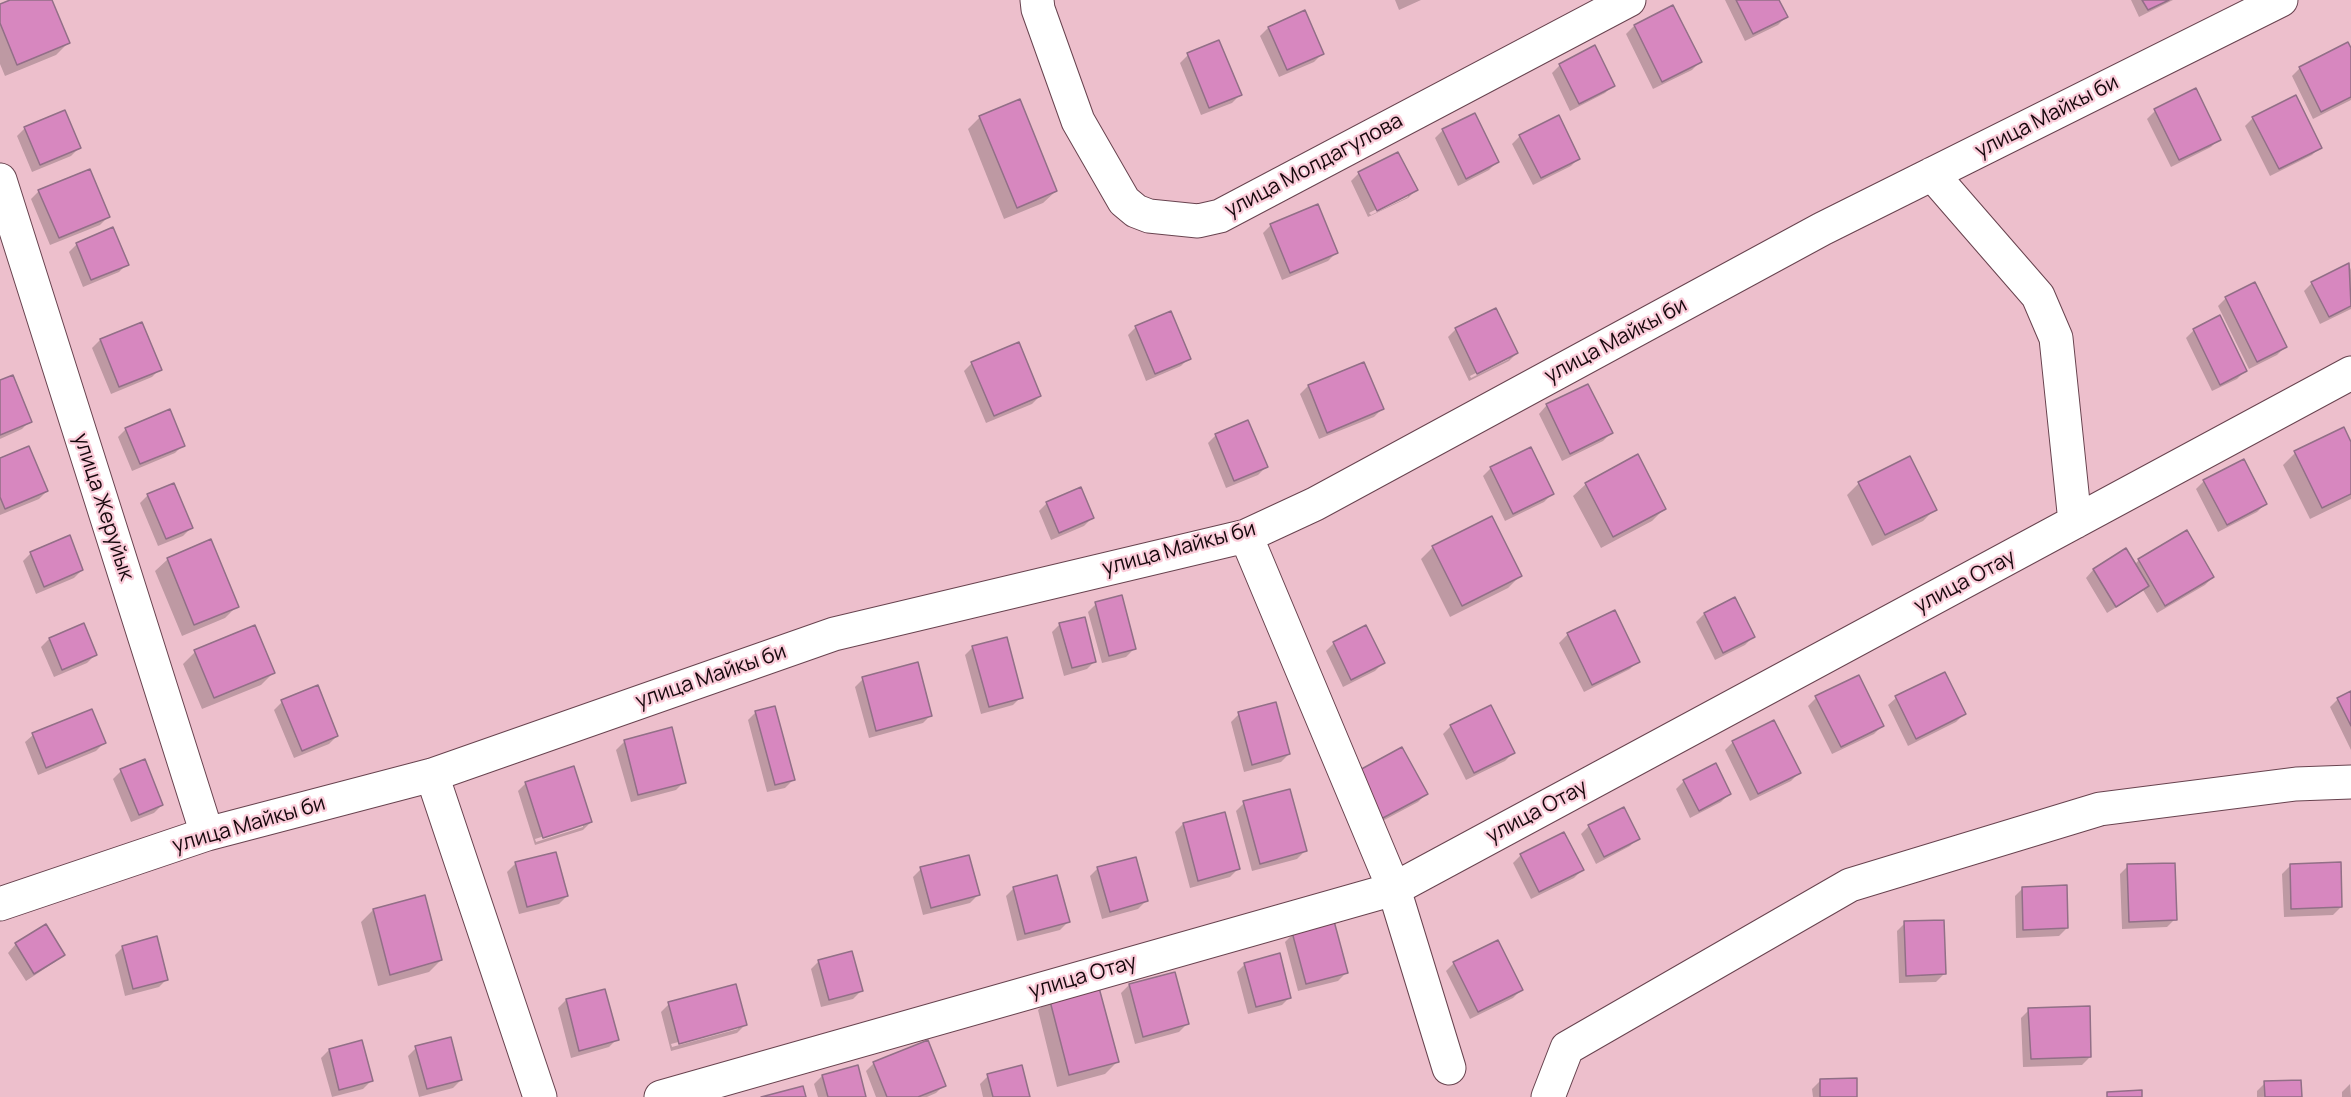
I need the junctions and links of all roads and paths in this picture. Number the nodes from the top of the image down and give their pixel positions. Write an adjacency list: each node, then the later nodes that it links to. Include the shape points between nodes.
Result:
1 (1037, 0): 2 (street, улица Молдагулова, via 1078,121 1124,201 1149,216 1198,221 1220,216)
2 (1629, 0)
3 (2281, 0): 4 (street, улица Майкы би)
4 (1932, 174): 7 (street, via 2038,296 2056,338); 8 (street, улица Майкы би, via 1822,229 1315,504)
5 (0, 180): 11 (street, улица Жеруйык)
6 (2351, 374): 7 (street, улица Отау)
7 (2075, 522): 12 (street, улица Отау)
8 (1246, 536): 9 (street, улица Майкы би, via 834,634); 12 (street)
9 (432, 775): 11 (street, улица Майкы би); 15 (street)
10 (2351, 782): 17 (street, via 2296,784 2100,809 1850,885 1567,1048)
11 (207, 834): 13 (street, улица Майкы би)
12 (1394, 889): 14 (street); 16 (street, улица Отау)
13 (0, 904)
14 (1449, 1068)
15 (540, 1097)
16 (661, 1097)
17 (1548, 1097)

